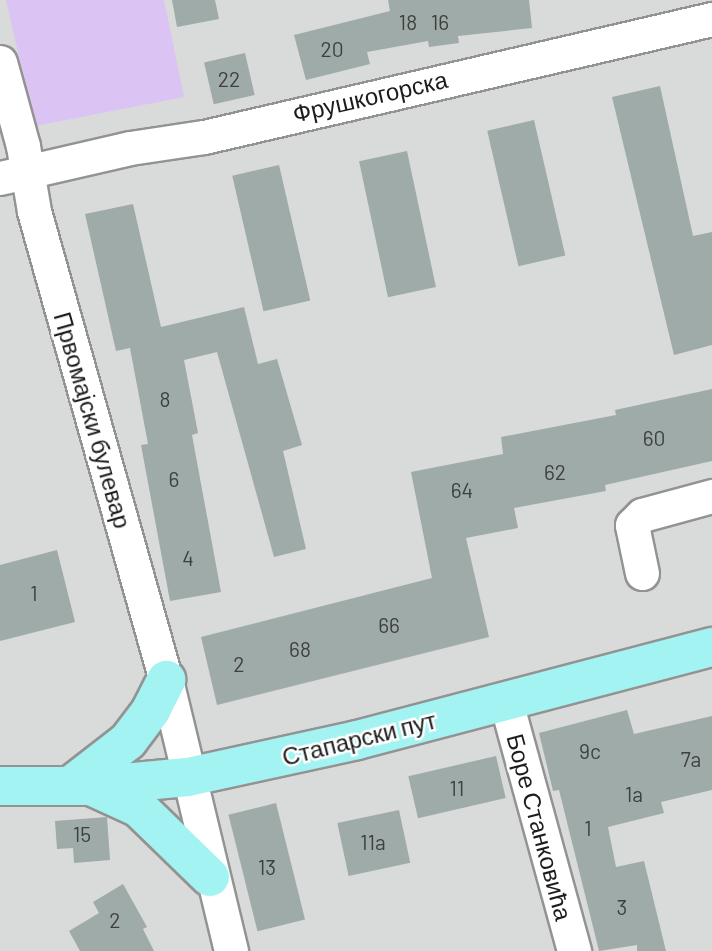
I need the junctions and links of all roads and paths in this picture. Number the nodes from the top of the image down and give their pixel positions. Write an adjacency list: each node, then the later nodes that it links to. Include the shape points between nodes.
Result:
1 (712, 19): 3 (street, Фрушкогорска, via 204,137)
2 (0, 62): 3 (street, Првомајски булевар)
3 (14, 174): 7 (street, Првомајски булевар, via 34,211)
4 (712, 496): 5 (street, via 642,515 632,525)
5 (642, 573)
6 (712, 648): 8 (main road, Стапарски пут)
7 (166, 680): 9 (street, Првомајски булевар); 11 (main road, via 128,741)
8 (506, 702): 9 (main road, Стапарски пут); 14 (street, Боре Станковића)
9 (188, 777): 11 (main road, Стапарски пут); 12 (street, Првомајски булевар)
10 (0, 786): 11 (main road, Стапарски пут)
11 (80, 786): 12 (main road, via 139,808)
12 (210, 877): 13 (street, Првомајски булевар)
13 (231, 951)
14 (574, 951)

